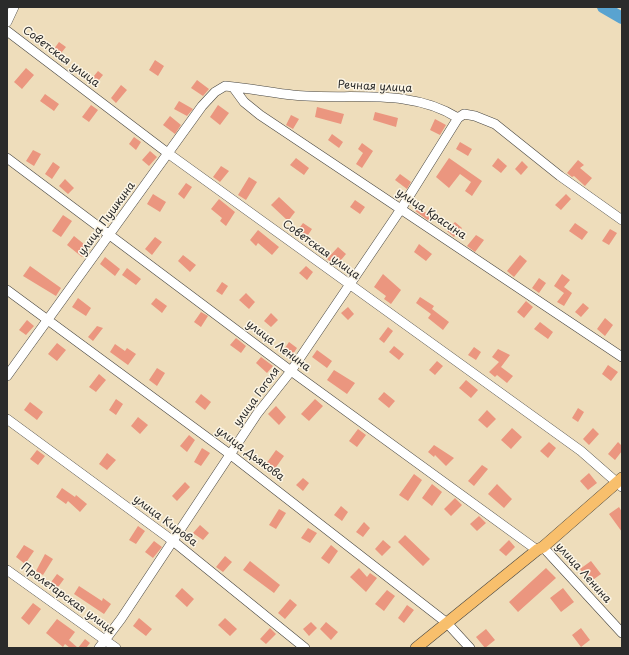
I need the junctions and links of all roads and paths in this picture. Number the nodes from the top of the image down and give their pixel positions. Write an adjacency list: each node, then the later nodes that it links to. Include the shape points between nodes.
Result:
1 (14, 7): 2 (street)
2 (7, 22)
3 (7, 31): 6 (street, Советская улица)
4 (233, 87): 5 (street, Речная улица, via 305,96 410,99 446,110); 6 (street, улица Пушкина, via 224,86 215,92 202,106); 8 (street, улица Красина, via 244,102 260,115)
5 (458, 118): 8 (street, улица Гоголя); 9 (street, via 464,114 494,124)
6 (169, 154): 10 (street, улица Пушкина); 11 (street, Советская улица)
7 (7, 158): 10 (street, улица Ленина)
8 (401, 209): 11 (street, улица Гоголя); 14 (street, улица Красина)
9 (622, 220)
10 (110, 235): 13 (street, улица Пушкина); 15 (street, улица Ленина)
11 (349, 285): 15 (street, улица Гоголя); 19 (street, Советская улица, via 581,451)
12 (7, 290): 13 (street, улица Дьякова)
13 (48, 319): 16 (street, улица Пушкина); 18 (street, улица Дьякова)
14 (622, 357)
15 (291, 371): 18 (street, улица Гоголя, via 257,414); 21 (street, улица Ленина)
16 (7, 376)
17 (7, 418): 20 (street, улица Кирова)
18 (231, 455): 20 (street, улица Гоголя); 23 (street, улица Дьякова)
19 (620, 482): 21 (main road)
20 (173, 541): 25 (street, улица Гоголя); 27 (street, улица Кирова)
21 (540, 548): 23 (main road); 24 (street, улица Ленина)
22 (7, 570): 25 (street, Пролетарская улица)
23 (447, 623): 28 (main road); 29 (street, улица Дьякова)
24 (622, 633)
25 (102, 644): 26 (street, Пролетарская улица)
26 (116, 648)
27 (305, 648)
28 (416, 648)
29 (470, 648)

